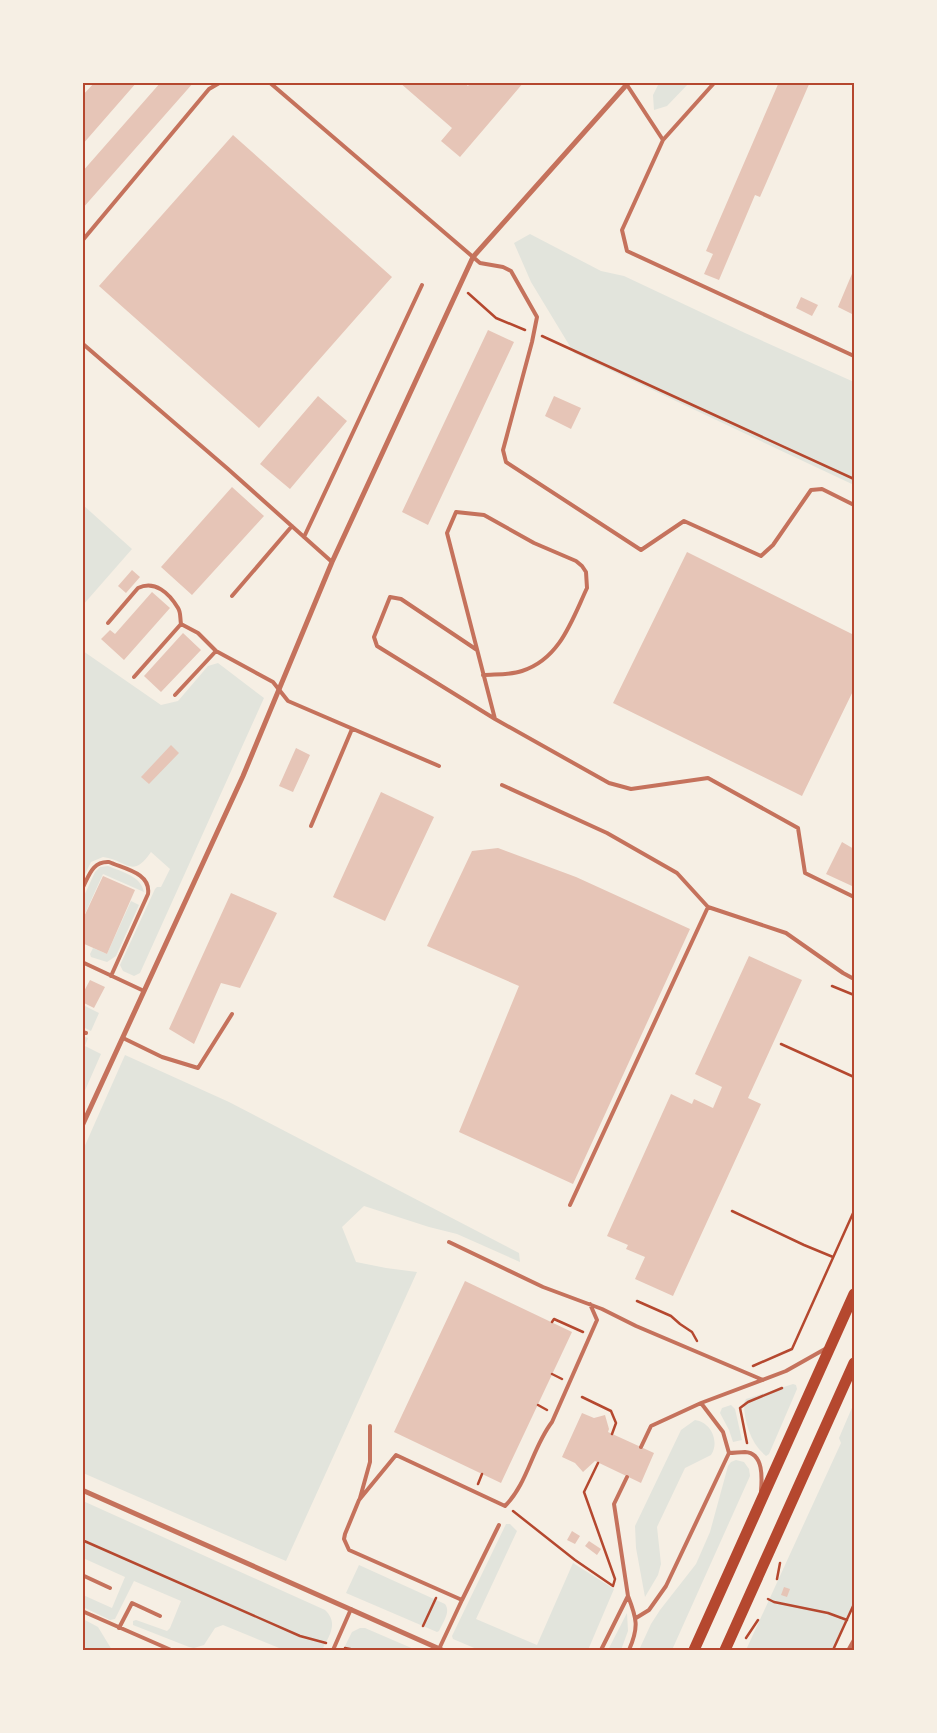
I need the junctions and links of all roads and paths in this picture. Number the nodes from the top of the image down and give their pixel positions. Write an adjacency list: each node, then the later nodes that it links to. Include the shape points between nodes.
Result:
1 (221, 82): 6 (lane, via 210,89)
2 (269, 82): 7 (lane)
3 (715, 82): 5 (lane)
4 (628, 84): 5 (lane); 7 (street)
5 (663, 140): 14 (lane, via 622,230 627,251)
6 (82, 241)
7 (473, 257): 16 (lane, via 480,263 511,271 538,317 503,450 506,462 641,550 684,521 761,556 773,545 811,490 822,489); 19 (street)
8 (422, 286): 18 (lane)
9 (467, 292): 10 (path, via 496,318)
10 (524, 329)
11 (547, 338): 15 (path)
12 (83, 344): 17 (lane)
13 (854, 349): 14 (lane)
14 (853, 355)
15 (854, 479)
16 (854, 505)
17 (292, 526): 18 (lane); 20 (lane)
18 (304, 537): 19 (lane)
19 (332, 562): 27 (street)
20 (232, 596)
21 (108, 623): 22 (lane, via 138,588 150,585 161,589 179,609)
22 (181, 624): 24 (lane, via 198,632); 26 (lane)
23 (477, 650): 25 (lane); 25 (lane, via 447,533 456,512 484,514 534,543 576,561 588,580 561,642 544,660 522,672); 29 (lane, via 401,599 390,597 374,637 377,646)
24 (216, 651): 27 (lane, via 273,682); 28 (lane)
25 (483, 675): 29 (lane)
26 (134, 677)
27 (280, 691): 30 (lane, via 288,701); 41 (street)
28 (175, 695)
29 (494, 719): 35 (lane, via 609,782 631,789 708,778 798,828 805,873)
30 (352, 729): 31 (lane); 33 (lane)
31 (439, 766)
32 (502, 785): 36 (lane, via 607,833 677,873)
33 (311, 826)
34 (82, 889): 38 (lane, via 94,866 104,862 143,877 149,887)
35 (854, 897)
36 (708, 907): 39 (lane, via 786,934); 48 (lane)
37 (82, 962): 38 (lane)
38 (111, 976): 41 (lane)
39 (854, 978)
40 (832, 986): 42 (path)
41 (144, 991): 44 (street)
42 (854, 995)
43 (232, 1014): 44 (lane, via 198,1068 162,1057)
44 (123, 1038): 47 (street)
45 (782, 1044): 46 (path)
46 (854, 1077)
47 (82, 1126)
48 (570, 1204)
49 (732, 1211): 52 (path)
50 (854, 1211): 52 (path)
51 (448, 1242): 55 (lane, via 544,1287)
52 (833, 1257): 61 (path, via 792,1348)
53 (854, 1294): 59 (main road)
54 (637, 1301): 58 (path, via 671,1316 692,1332)
55 (590, 1304): 63 (lane); 81 (lane, via 596,1320 552,1422 544,1432 515,1496)
56 (552, 1322): 57 (path, via 554,1319)
57 (585, 1333)
58 (699, 1345)
59 (832, 1345): 63 (lane); 82 (main road)
60 (854, 1363): 111 (main road)
61 (751, 1366)
62 (552, 1374): 64 (path, via 563,1380)
63 (763, 1380): 67 (lane)
64 (560, 1387)
65 (782, 1388): 72 (path, via 740,1408)
66 (582, 1397): 71 (path, via 611,1411 616,1423)
67 (701, 1403): 73 (lane, via 651,1426); 74 (lane, via 722,1432)
68 (538, 1405): 69 (path, via 549,1410)
69 (545, 1418)
70 (370, 1426): 80 (lane, via 370,1462)
71 (612, 1434)
72 (747, 1442)
73 (641, 1447)
74 (729, 1453): 82 (lane, via 747,1452 755,1456 762,1470); 95 (lane, via 666,1586 649,1610)
75 (598, 1463): 81 (path, via 584,1492 615,1579 613,1586)
76 (482, 1474): 78 (path)
77 (627, 1476): 88 (lane, via 614,1504)
78 (477, 1486)
79 (82, 1490): 92 (street)
80 (359, 1500): 81 (lane, via 396,1455); 87 (lane, via 345,1534 349,1550)
81 (505, 1506)
82 (759, 1507): 110 (main road)
83 (499, 1525): 90 (lane)
84 (82, 1540): 101 (path, via 300,1636)
85 (82, 1575): 86 (lane)
86 (110, 1588)
87 (439, 1590): 90 (lane); 98 (path)
88 (628, 1596): 95 (lane); 108 (lane)
89 (768, 1599): 97 (path)
90 (462, 1600): 107 (lane)
91 (854, 1604): 97 (path)
92 (351, 1610): 105 (lane); 107 (street)
93 (82, 1611): 99 (lane)
94 (160, 1616): 99 (lane, via 132,1603)
95 (636, 1618): 109 (lane)
96 (758, 1620): 102 (path)
97 (847, 1620): 112 (path)
98 (423, 1626)
99 (120, 1628): 104 (lane)
100 (854, 1641): 113 (street)
101 (326, 1643)
102 (743, 1645)
103 (344, 1648): 106 (path)
104 (171, 1650)
105 (333, 1650)
106 (355, 1650)
107 (440, 1650)
108 (601, 1650)
109 (629, 1650)
110 (694, 1650)
111 (725, 1650)
112 (833, 1650)
113 (849, 1650)

